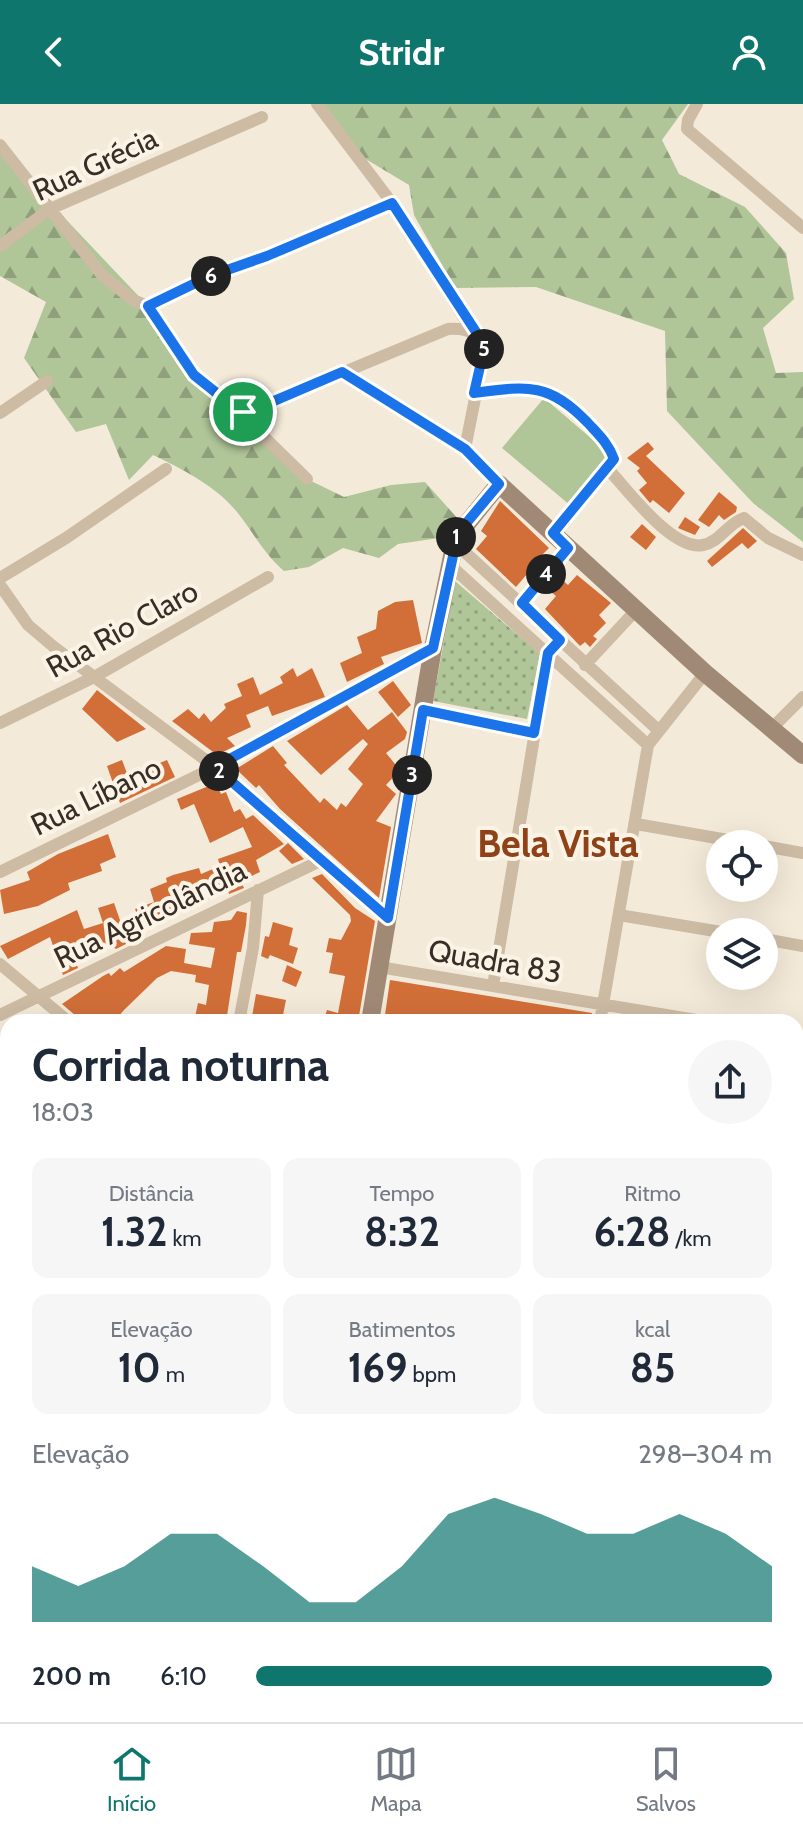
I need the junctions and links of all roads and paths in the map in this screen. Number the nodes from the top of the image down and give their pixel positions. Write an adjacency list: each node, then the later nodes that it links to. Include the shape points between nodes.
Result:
1 (317, 104): 5 (street)
2 (697, 105): 7 (street, via 687,129)
3 (262, 117): 6 (street, Rua Grécia)
4 (0, 145): 6 (street)
5 (392, 203): 9 (street); 10 (street)
6 (50, 209): 8 (street, Rua Grécia); 9 (street, via 102,275)
7 (803, 228)
8 (0, 246)
9 (148, 306): 14 (street, via 194,375 236,409)
10 (473, 333): 11 (street, via 448,329); 13 (street, via 484,349)
11 (342, 372): 14 (street); 16 (street)
12 (47, 381): 15 (street)
13 (474, 393): 16 (street); 18 (street, via 519,386 556,395 609,447 614,459)
14 (248, 412): 19 (street, via 260,433)
15 (0, 413)
16 (465, 449): 20 (street)
17 (166, 469): 27 (street)
18 (608, 469): 21 (street); 24 (street, via 653,520 691,544 710,543 744,518 768,538)
19 (307, 479)
20 (499, 484): 21 (street); 22 (street)
21 (553, 533): 23 (street)
22 (455, 543): 25 (street); 29 (street)
23 (568, 548): 29 (street); 30 (street)
24 (803, 555)
25 (451, 566): 32 (street); 33 (street)
26 (268, 577): 36 (street, Rua Rio Claro)
27 (0, 578)
28 (0, 585): 36 (street, via 28,625)
29 (522, 603): 31 (street)
30 (638, 608): 34 (street); 35 (street)
31 (560, 640): 33 (street); 34 (street)
32 (433, 648): 38 (street); 45 (street, Rua Líbano)
33 (548, 653): 42 (street); 43 (street)
34 (585, 665): 41 (street)
35 (705, 673): 40 (street); 41 (street)
36 (96, 676): 39 (street, Rua Rio Claro); 45 (street)
37 (803, 697): 40 (street)
38 (423, 710): 42 (street); 54 (street)
39 (0, 723)
40 (772, 728): 44 (street)
41 (657, 729): 43 (street)
42 (534, 733): 60 (street)
43 (648, 745): 46 (street)
44 (803, 755)
45 (215, 767): 50 (street); 51 (street, Rua Líbano)
46 (636, 824): 47 (street); 53 (street)
47 (706, 836)
48 (778, 849): 49 (street)
49 (803, 853)
50 (322, 860): 52 (street, Rua Agricolândia); 54 (street)
51 (0, 872)
52 (258, 890): 61 (street, Rua Agricolândia); 65 (street)
53 (619, 915): 55 (street); 62 (street)
54 (388, 918): 59 (street)
55 (706, 930)
56 (778, 942): 57 (street)
57 (803, 946)
58 (0, 964): 61 (street)
59 (379, 967): 60 (street, Quadra 83); 66 (street)
60 (493, 986): 62 (street, Quadra 83)
61 (39, 996): 63 (street, Rua Agricolândia); 64 (street)
62 (602, 1006): 67 (street); 68 (street, Quadra 83)
63 (2, 1014)
64 (60, 1014)
65 (241, 1014)
66 (371, 1014)
67 (601, 1014)
68 (655, 1014)

